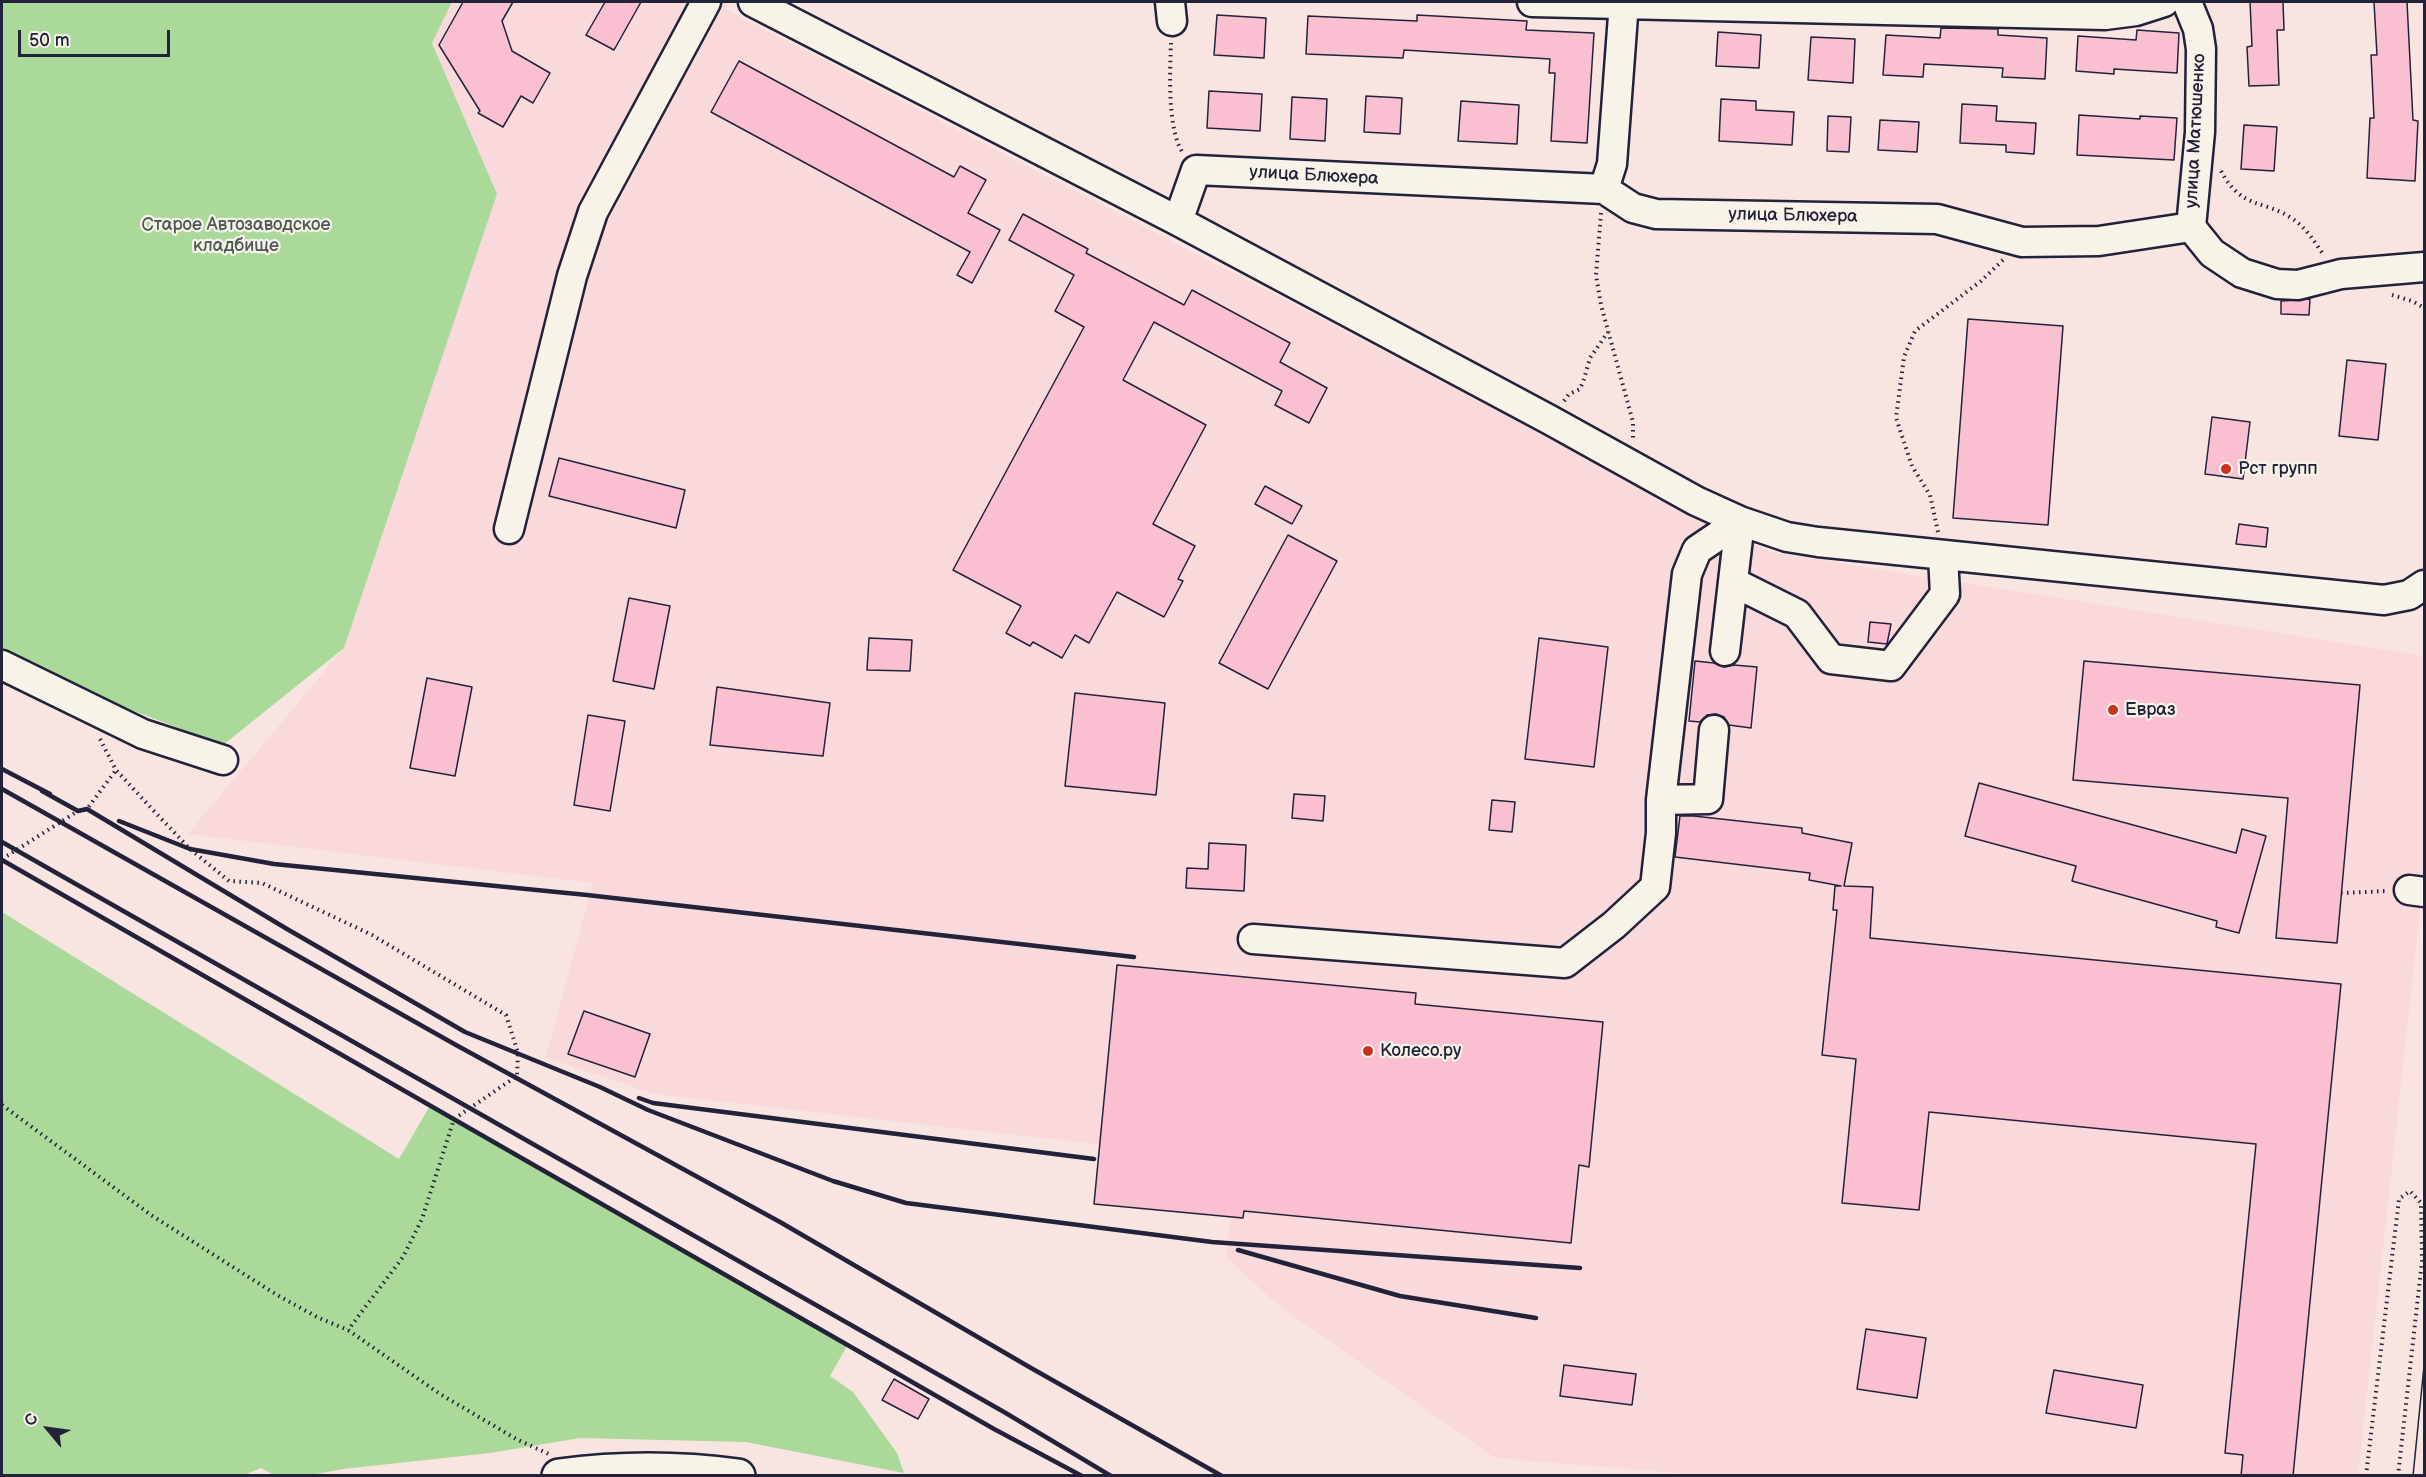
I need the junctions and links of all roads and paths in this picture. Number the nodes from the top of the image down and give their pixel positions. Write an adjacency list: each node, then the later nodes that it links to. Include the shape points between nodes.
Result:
1 (705, 2): 22 (street, via 593,212 572,276)
2 (753, 2): 11 (street)
3 (1532, 2): 4 (street)
4 (1624, 2): 5 (street, via 2105,15); 10 (street, via 1612,164)
5 (2164, 2)
6 (2187, 2): 8 (street, улица Матюшенко, via 2201,49)
7 (1171, 11): 9 (path, via 1169,89 1178,145)
8 (2200, 132): 12 (street, улица Матюшенко); 15 (path, via 2227,182 2244,199 2292,218)
9 (1196, 170): 10 (street, улица Блюхера); 11 (street)
10 (1604, 189): 13 (street, улица Блюхера, via 1634,208 1656,214 1938,219); 18 (path, via 1596,274)
11 (1178, 221): 19 (street)
12 (2190, 227): 13 (street, улица Блюхера, via 2099,241); 15 (street, via 2212,253 2242,273 2277,284 2298,285)
13 (2022, 242): 23 (path, via 1981,281 1915,332 1904,357 1896,418 1912,466 1930,495)
14 (2424, 267): 15 (street)
15 (2341, 274)
16 (2386, 293): 17 (path, via 2412,300)
17 (2424, 308)
18 (1608, 331): 19 (path, via 1590,358 1580,389 1569,394); 20 (path, via 1633,422)
19 (1550, 420): 20 (street)
20 (1632, 466): 21 (street)
21 (1740, 521): 23 (street, via 1787,537); 24 (street); 32 (street, via 1697,550 1688,574)
22 (509, 529)
23 (1943, 556): 24 (street, via 1945,594 1892,666 1831,659 1797,614); 25 (street, via 2384,600 2409,595)
24 (1733, 582): 26 (street)
25 (2424, 585)
26 (1725, 651)
27 (2, 665): 28 (street)
28 (81, 703): 30 (street, via 143,734); 31 (path)
29 (1714, 730): 32 (street, via 1708,799)
30 (223, 760)
31 (116, 770): 33 (path, via 87,808); 38 (path, via 190,849 229,881 262,883 372,935 506,1015 518,1053 517,1077 454,1119 422,1219 403,1257)
32 (1661, 801): 36 (street, via 1655,887 1565,963)
33 (2, 859)
34 (2417, 891): 35 (path)
35 (2341, 893)
36 (1253, 939)
37 (2, 1105): 38 (path, via 151,1215 277,1295)
38 (348, 1330): 39 (path, via 440,1394)
39 (573, 1474): 40 (main road, via 693,1470)
40 (738, 1476)
41 (2366, 1476): 42 (path, via 2399,1199 2410,1191 2421,1203 2422,1261)
42 (2398, 1476)

